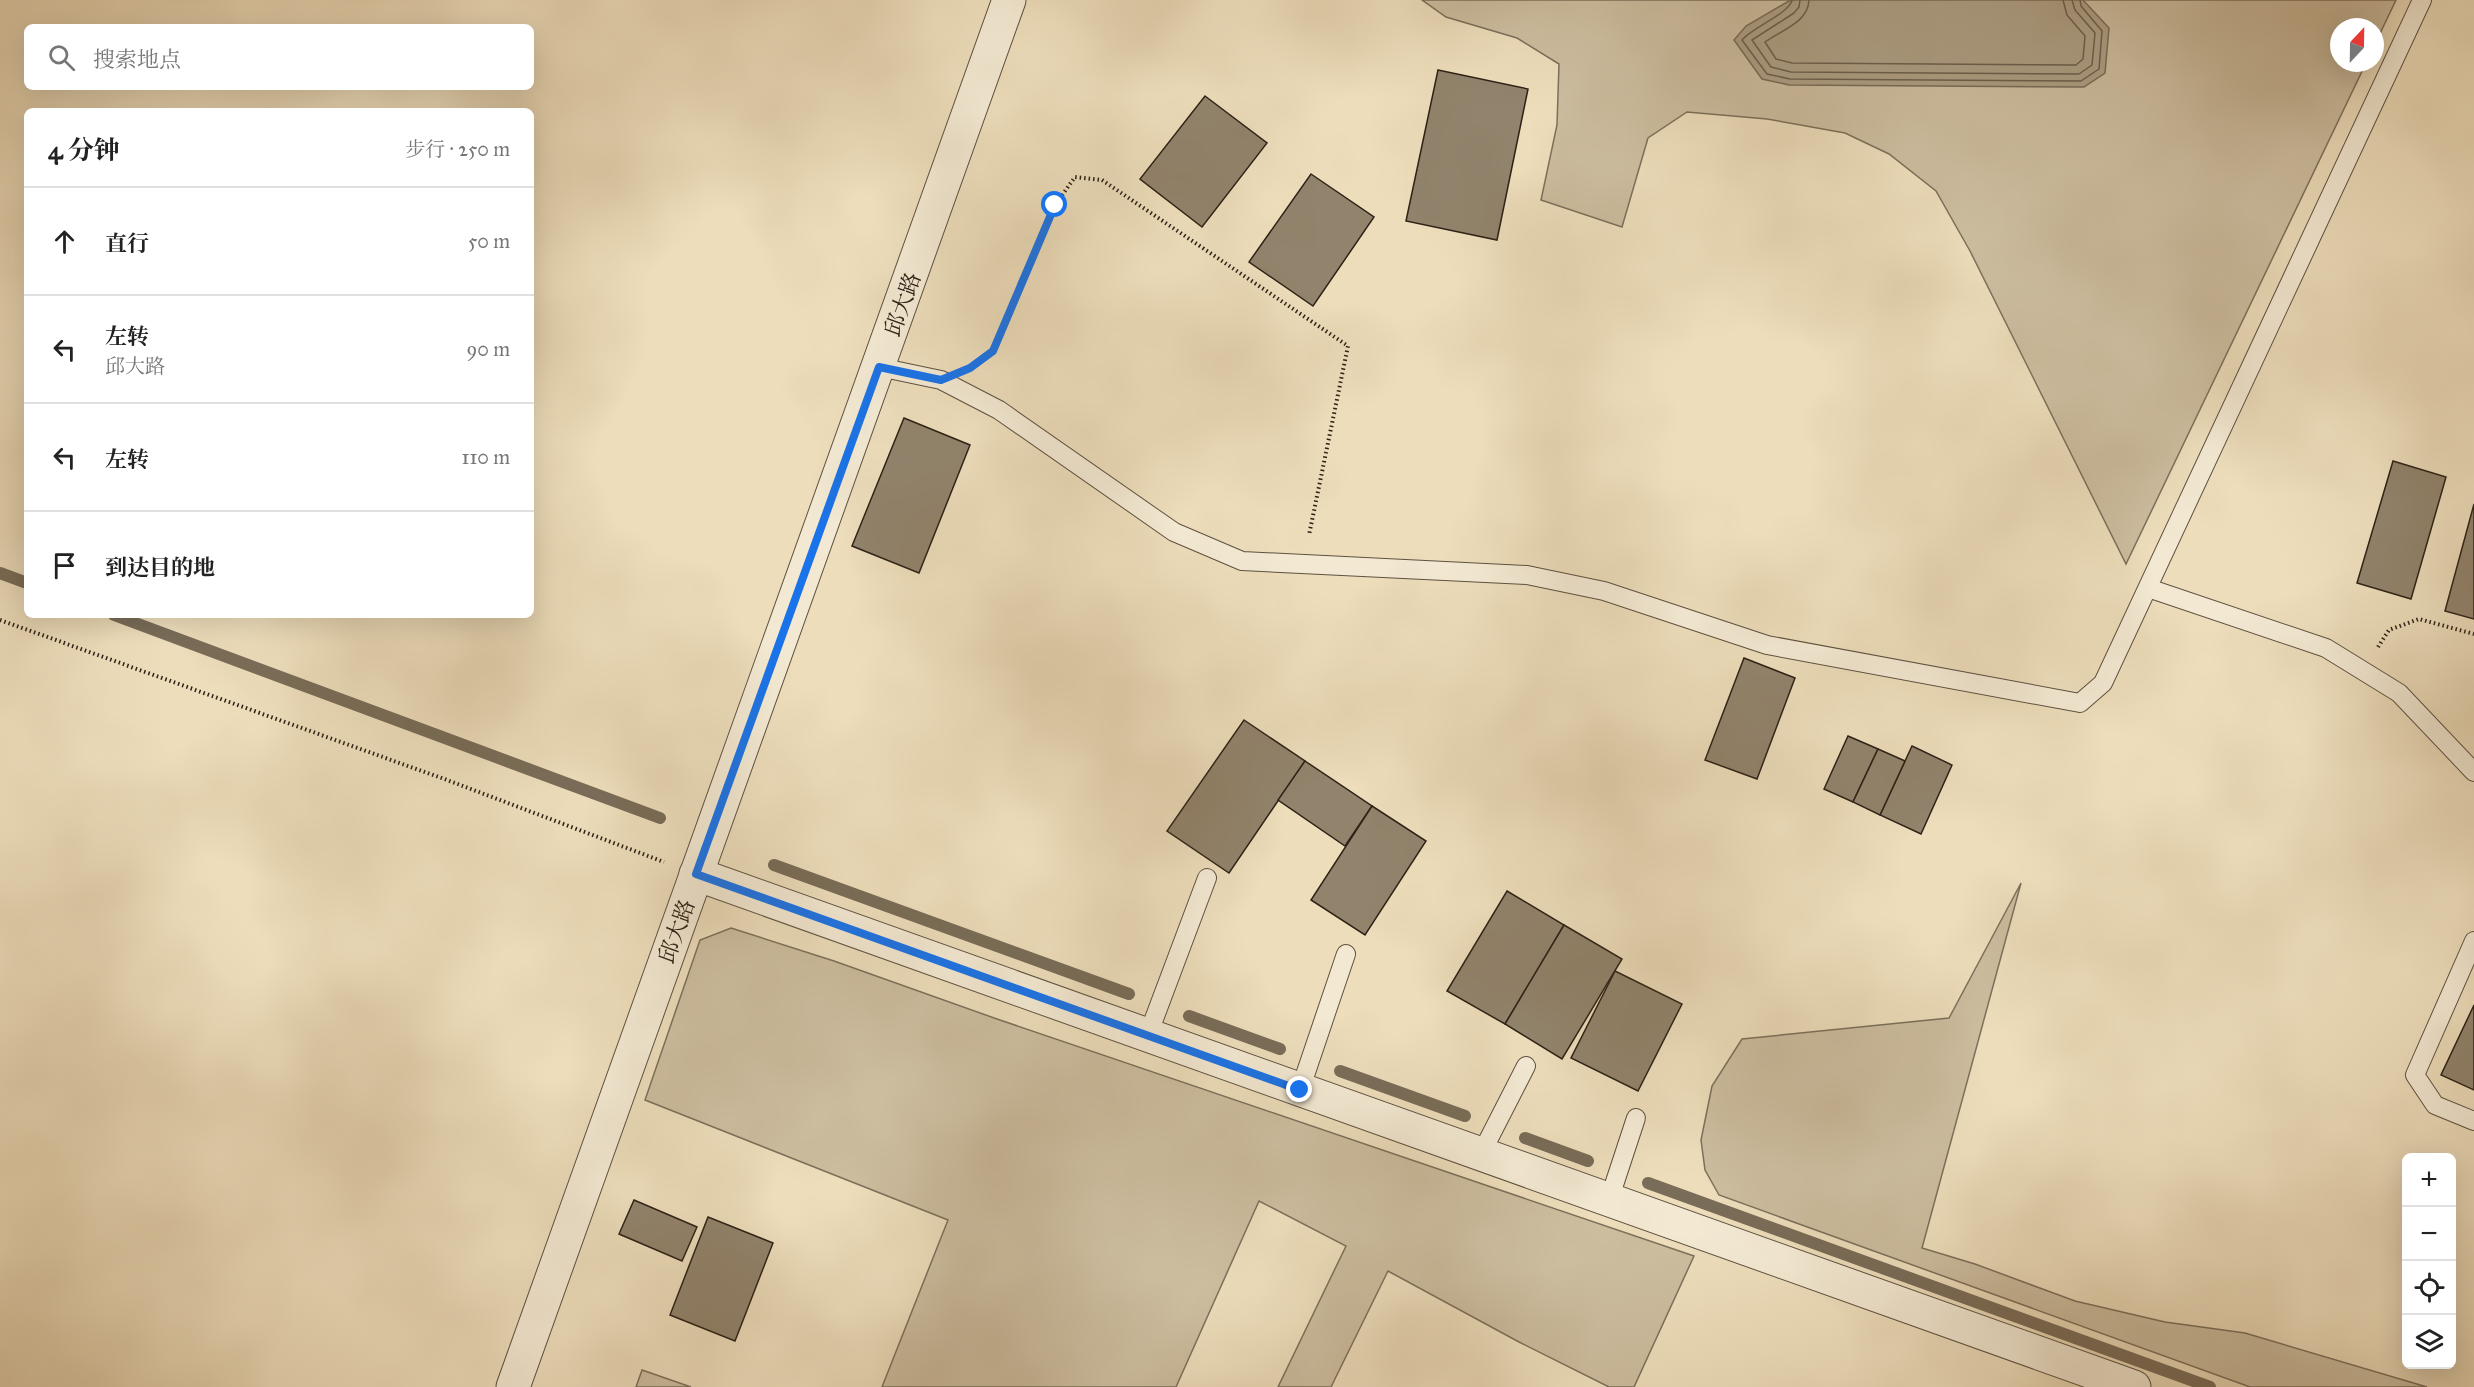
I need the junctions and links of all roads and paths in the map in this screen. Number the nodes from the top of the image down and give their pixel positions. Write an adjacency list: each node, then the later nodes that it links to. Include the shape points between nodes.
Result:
1 (1010, 0): 3 (street, 邱大路)
2 (2422, 0): 6 (lane)
3 (879, 367): 4 (lane); 11 (street, 邱大路)
4 (941, 380): 5 (lane, via 999,410 1174,532 1242,561); 5 (path, via 970,368 993,351 1055,205 1076,177 1102,180 1348,346)
5 (1303, 564): 6 (lane, via 1527,575 1604,591 1767,645 2080,703 2103,683)
6 (2148, 588): 9 (lane, via 2326,648)
7 (0, 620): 11 (path)
8 (2474, 634): 9 (path, via 2419,619 2389,630)
9 (2362, 670): 10 (lane, via 2399,693)
10 (2474, 772)
11 (696, 874): 15 (street); 22 (street, 邱大路)
12 (1207, 878): 15 (lane)
13 (2474, 941): 19 (lane, via 2415,1075 2435,1105)
14 (1346, 954): 17 (lane)
15 (1148, 1035): 17 (street)
16 (1526, 1066): 20 (lane)
17 (1300, 1090): 20 (street)
18 (1636, 1118): 21 (lane)
19 (2474, 1121)
20 (1481, 1154): 21 (street)
21 (1609, 1200): 23 (street)
22 (513, 1387)
23 (2134, 1387)

